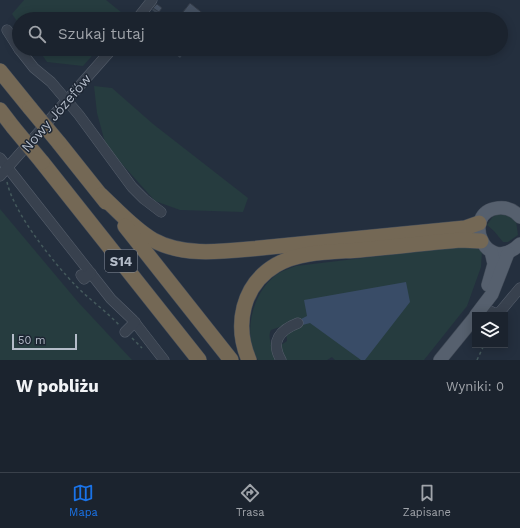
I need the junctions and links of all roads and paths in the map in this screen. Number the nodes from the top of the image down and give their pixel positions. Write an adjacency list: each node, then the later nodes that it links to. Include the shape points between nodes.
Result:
1 (152, 0): 2 (street)
2 (143, 12)
3 (8, 30): 4 (street)
4 (12, 37)
5 (25, 56): 8 (street, via 51,82)
6 (106, 56): 8 (street, Nowy Józefów)
7 (0, 70): 12 (highway, S14, bridge)
8 (66, 102): 11 (street, Nowy Józefów); 13 (street, via 79,115 132,187)
9 (0, 110): 30 (highway, S14, bridge)
10 (0, 158): 11 (street)
11 (4, 171): 24 (street, via 86,274); 26 (path, via 14,201 31,230 76,286)
12 (101, 195): 15 (highway, via 153,240 190,251 216,252 465,228); 31 (highway, S14)
13 (161, 212)
14 (520, 217): 15 (main road, via 510,209 495,208)
15 (479, 223): 17 (main road, via 478,229)
16 (520, 244): 18 (main road)
17 (486, 246): 18 (main road, via 502,254); 20 (main road, via 494,264); 32 (highway, via 460,240 318,253 277,264 256,282 243,307 242,337)
18 (508, 253): 21 (main road, via 495,288)
19 (520, 288): 22 (street)
20 (478, 312)
21 (479, 312)
22 (501, 312)
23 (472, 320): 34 (main road)
24 (135, 322): 26 (street); 29 (street)
25 (298, 323): 33 (street, via 284,328 278,337 276,348)
26 (125, 332): 28 (path)
27 (483, 348): 35 (path)
28 (145, 351)
29 (164, 360)
30 (199, 360)
31 (231, 360)
32 (249, 360)
33 (281, 360)
34 (440, 360)
35 (477, 360)

